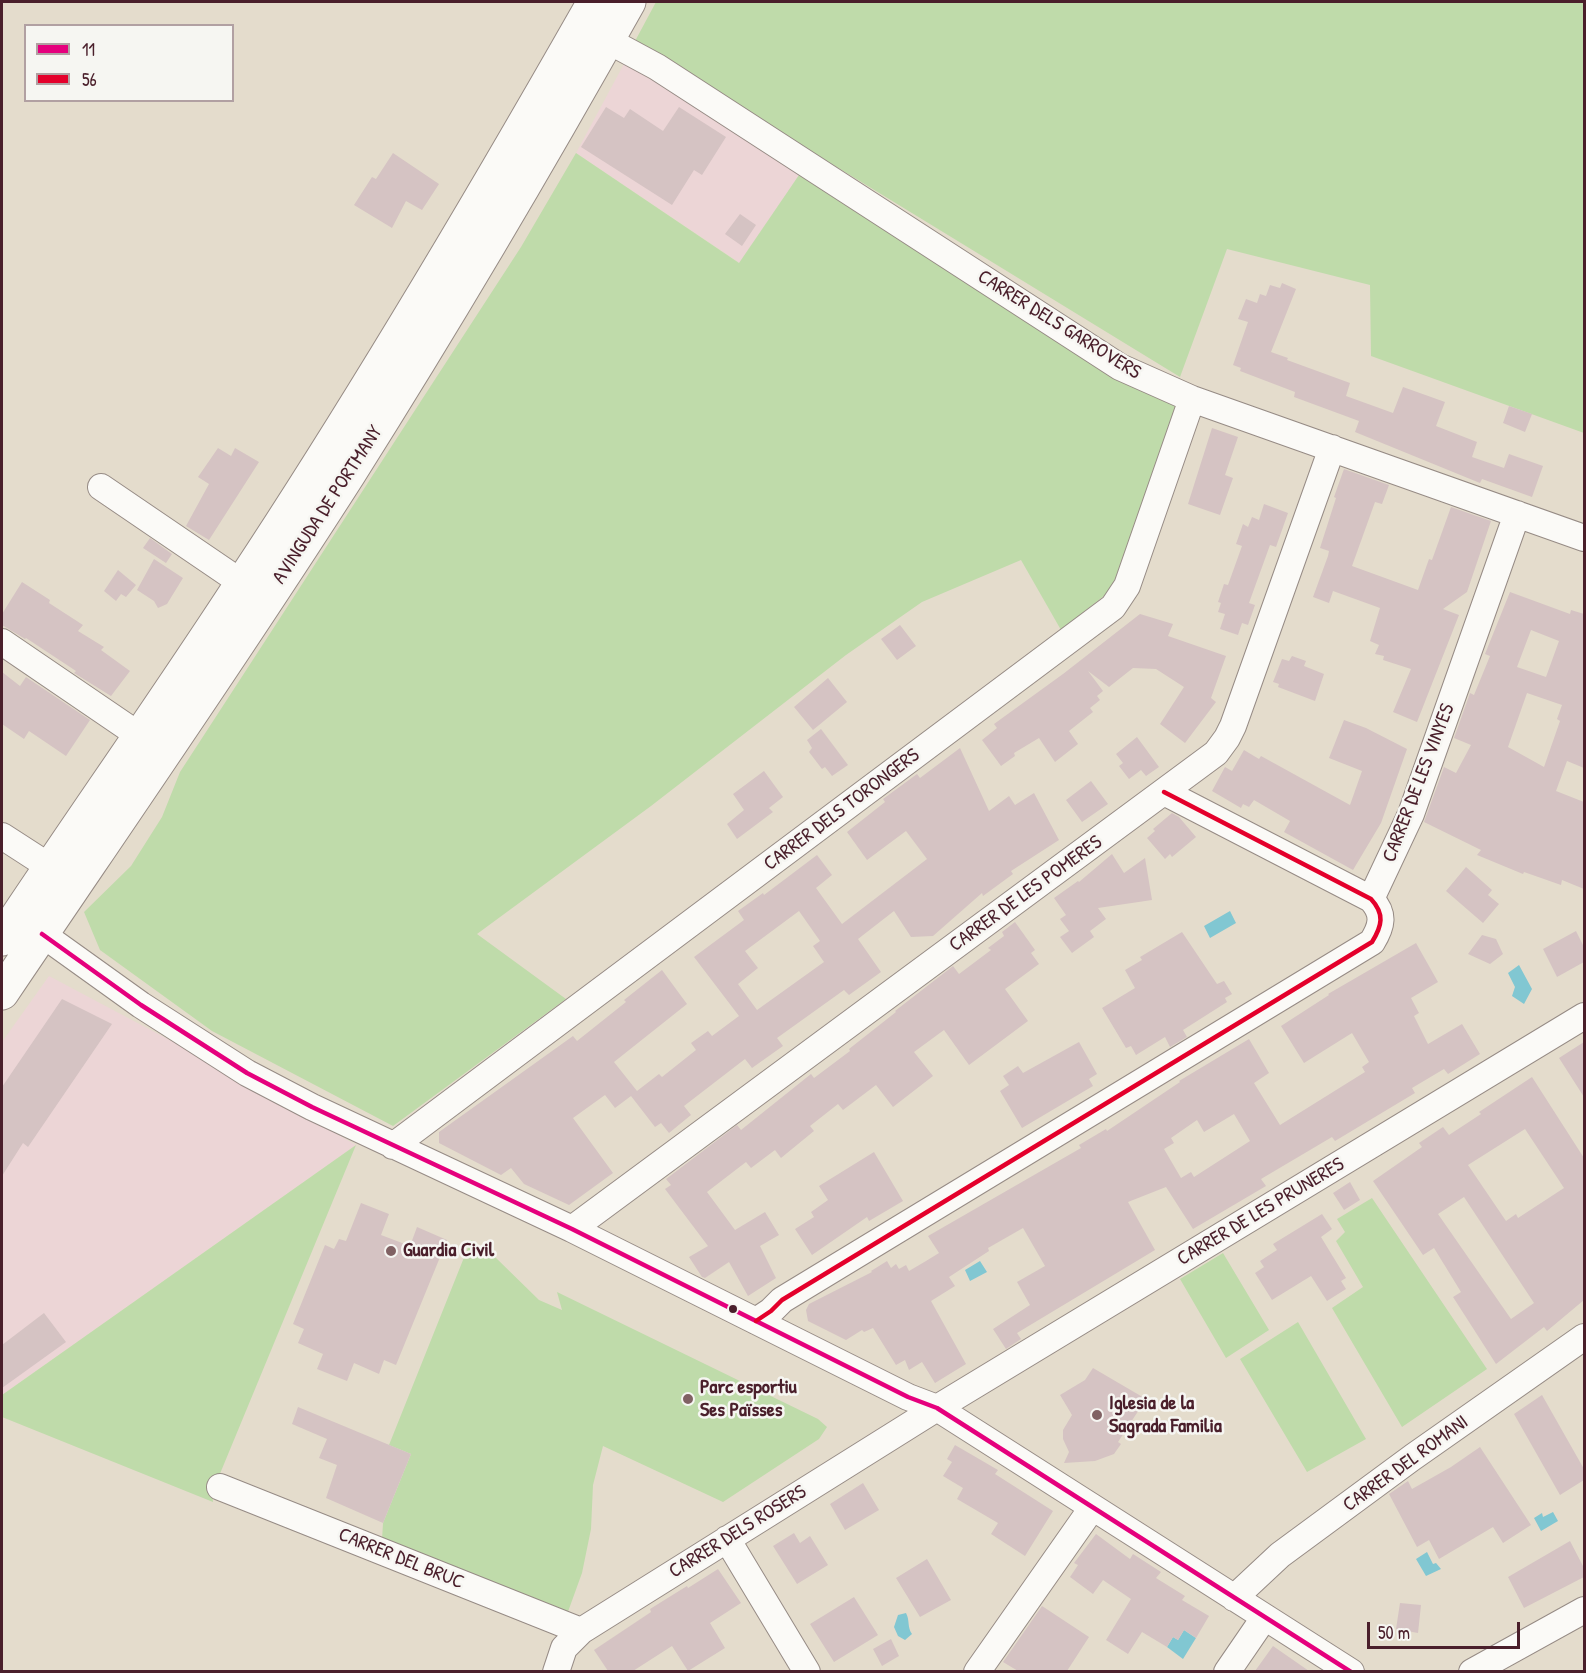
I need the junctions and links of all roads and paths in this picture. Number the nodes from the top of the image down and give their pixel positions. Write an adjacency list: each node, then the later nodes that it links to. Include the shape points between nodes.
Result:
1 (594, 2): 9 (main road, AVINGUDA DE PORTMANY, via 417,306)
2 (629, 2): 3 (main road, AVINGUDA DE PORTMANY)
3 (607, 40): 4 (street, CARRER DELS GARROVERS, via 657,67 1120,367); 16 (main road, AVINGUDA DE PORTMANY, via 441,326 349,474)
4 (1192, 399): 5 (street, CARRER DELS GARROVERS); 20 (street, CARRER DELS TORONGERS, via 1127,586 1113,607)
5 (1332, 448): 7 (street, CARRER DELS GARROVERS); 12 (street, CARRER DE LES POMERES, via 1227,738 1216,753)
6 (101, 487): 9 (street)
7 (1516, 514): 8 (street, CARRER DELS GARROVERS); 15 (street, CARRER DE LES VINYES, via 1411,814)
8 (1584, 538)
9 (242, 583): 11 (main road, AVINGUDA DE PORTMANY)
10 (2, 642): 11 (street)
11 (140, 736): 14 (main road, AVINGUDA DE PORTMANY)
12 (1164, 792): 15 (street); 21 (street, CARRER DE LES POMERES)
13 (2, 836): 14 (street)
14 (50, 867): 17 (main road, AVINGUDA DE PORTMANY)
15 (1371, 899): 22 (street, via 1381,915 1379,931 1360,951 782,1300)
16 (42, 934): 18 (main road, AVINGUDA DE PORTMANY); 20 (street, via 141,1005 247,1073)
17 (2, 939)
18 (2, 993)
19 (1584, 1016): 24 (street, CARRER DE LES PRUNERES)
20 (393, 1146): 21 (street)
21 (572, 1229): 22 (street)
22 (756, 1321): 24 (street)
23 (1584, 1337): 28 (street, CARRER DEL ROMANI, via 1280,1555)
24 (937, 1408): 26 (street); 27 (street, CARRER DELS ROSERS)
25 (220, 1487): 31 (street, CARRER DEL BRUC)
26 (1092, 1508): 28 (street); 34 (street)
27 (727, 1539): 31 (street, CARRER DELS ROSERS); 33 (street)
28 (1234, 1598): 30 (street)
29 (1584, 1610): 37 (street)
30 (1264, 1618): 35 (street); 36 (street)
31 (581, 1631): 32 (street, CARRER DELS ROSERS, via 564,1648)
32 (556, 1671)
33 (807, 1671)
34 (977, 1671)
35 (1227, 1671)
36 (1351, 1671)
37 (1472, 1671)

